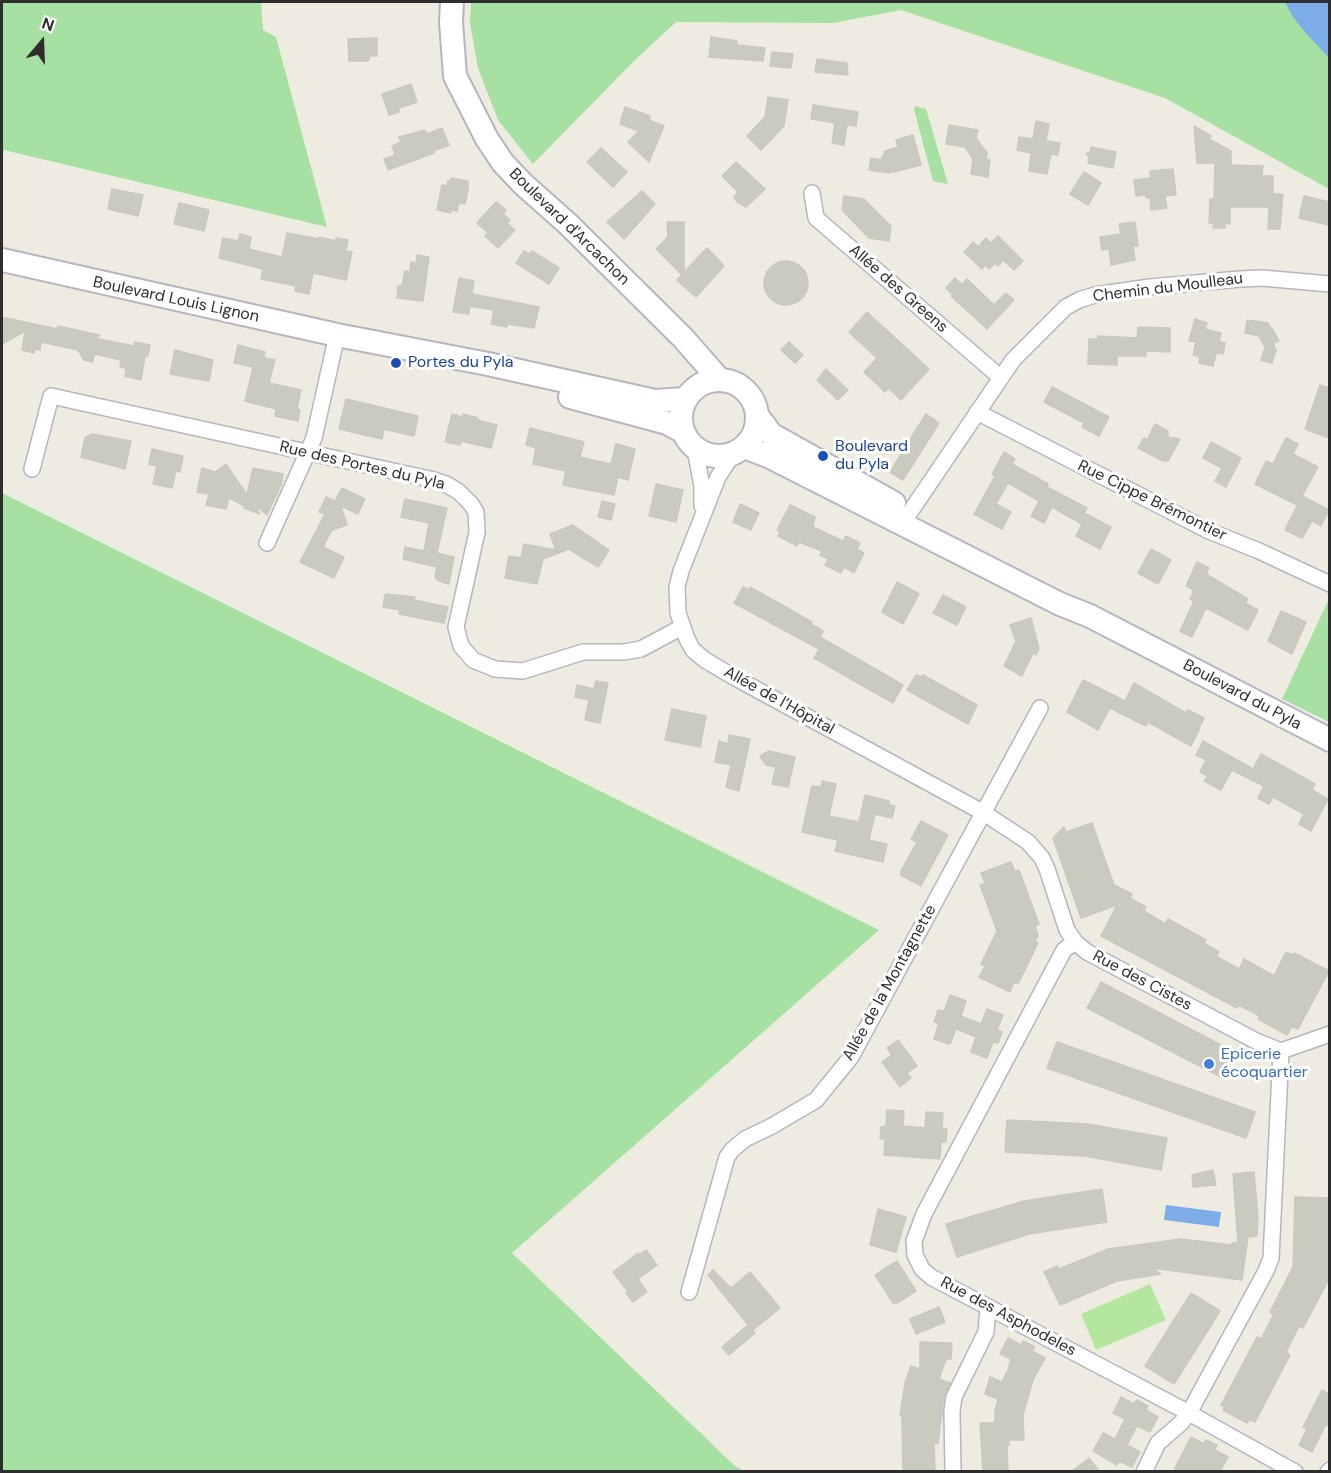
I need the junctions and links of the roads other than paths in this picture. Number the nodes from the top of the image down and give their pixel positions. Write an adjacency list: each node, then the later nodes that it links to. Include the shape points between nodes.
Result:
1 (452, 2): 6 (main road, Boulevard d'Arcachon, via 455,76 503,163)
2 (812, 193): 7 (street, Allée des Greens, via 816,218)
3 (2, 260): 5 (main road, Boulevard Louis Lignon)
4 (1329, 284): 7 (street, Chemin du Moulleau, via 1240,279 1095,295 1066,307)
5 (344, 337): 9 (main road, via 655,401); 12 (main road, via 662,422); 14 (street)
6 (683, 338): 8 (main road, Boulevard d'Arcachon); 9 (main road, Boulevard d'Arcachon, via 692,361)
7 (1000, 377): 10 (street, Chemin du Moulleau)
8 (720, 380): 9 (main road, via 710,381); 11 (main road, via 749,394)
9 (688, 395): 12 (main road, via 680,413)
10 (977, 412): 16 (street, Chemin du Moulleau); 19 (street, Rue Cippe Brémontier, via 1198,526)
11 (757, 415): 13 (main road, via 755,432); 16 (main road, Boulevard du Pyla, via 771,434)
12 (689, 440): 13 (main road, via 706,455 720,457); 17 (street, Allée de l’Hôpital, via 702,486)
13 (739, 450): 16 (main road, Boulevard du Pyla, via 770,457); 17 (street, Allée de l’Hôpital, via 718,477)
14 (308, 452): 15 (street, Rue des Portes du Pyla, via 51,396); 18 (street); 20 (street, Rue des Portes du Pyla, via 434,480 453,487 471,504 477,532 456,635 464,651 479,663 505,671 523,671 583,652 641,649)
15 (32, 469)
16 (906, 518): 22 (main road, Boulevard du Pyla, via 1064,596 1090,616)
17 (699, 524): 20 (street, Allée de l’Hôpital, via 677,587)
18 (267, 543)
19 (1329, 584)
20 (682, 627): 23 (street, Allée de l’Hôpital, via 693,650 705,660)
21 (1040, 708): 23 (street, Allée de la Montagnette)
22 (1329, 740)
23 (984, 813): 24 (street, Rue des Cistes, via 1028,842 1042,858); 27 (street, Allée de la Montagnette, via 851,1057 816,1100 745,1139 727,1158)
24 (1074, 942): 26 (street, Rue des Cistes, via 1122,971); 28 (street, Rue des Asphodeles, via 1064,950 924,1214 916,1236 915,1255 926,1274)
25 (1329, 1034): 26 (street)
26 (1281, 1051): 29 (street, via 1271,1258)
27 (689, 1292)
28 (988, 1307): 29 (street, Rue des Asphodeles); 30 (street, via 986,1332 954,1397)
29 (1189, 1413): 31 (street, via 1162,1439); 32 (street, Rue des Asphodeles)
30 (953, 1472)
31 (1144, 1472)
32 (1295, 1472)

